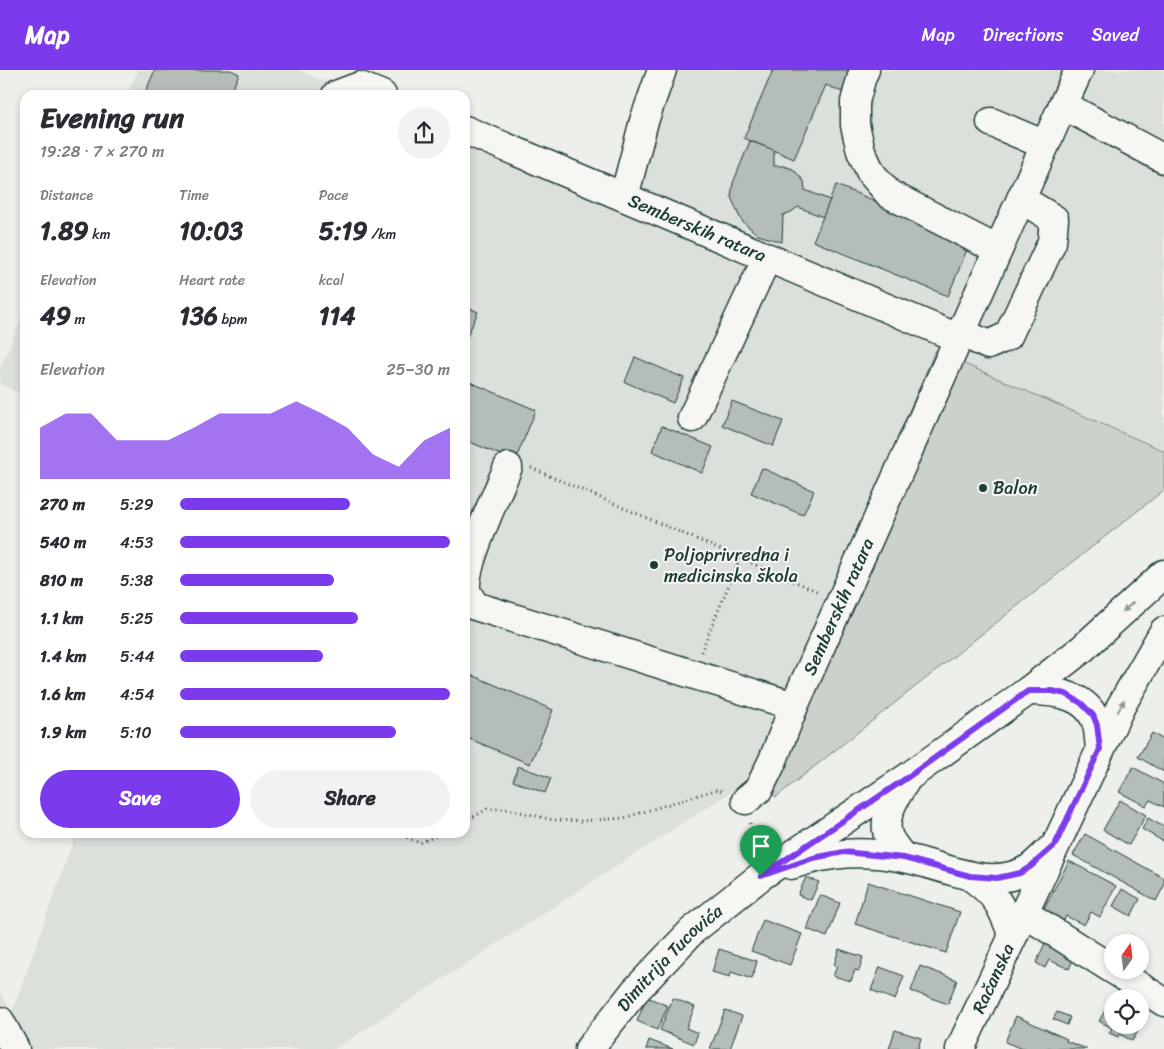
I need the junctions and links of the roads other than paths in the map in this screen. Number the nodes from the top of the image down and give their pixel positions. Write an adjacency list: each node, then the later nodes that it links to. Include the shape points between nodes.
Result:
1 (662, 70): 9 (main road, via 644,121)
2 (865, 70): 11 (main road, via 855,102 856,125 861,151 871,173 889,194)
3 (1079, 70): 4 (main road, Semberskih ratara)
4 (1063, 105): 7 (main road, Semberskih ratara); 8 (main road)
5 (991, 122): 7 (main road)
6 (470, 132): 9 (main road, Semberskih ratara)
7 (1045, 146): 10 (main road, Semberskih ratara)
8 (1164, 159)
9 (624, 197): 12 (main road, Semberskih ratara)
10 (1021, 198): 11 (main road, Semberskih ratara); 13 (main road, via 1054,219 1052,242 1008,336 988,345)
11 (998, 250): 13 (main road, Semberskih ratara)
12 (767, 258): 13 (main road, Semberskih ratara); 14 (main road)
13 (960, 335): 21 (main road, Semberskih ratara)
14 (692, 418)
15 (519, 468): 16 (main road)
16 (470, 561)
17 (1164, 574): 20 (main road, Dimitrija Tucovića, one-way to 20, via 1082,648)
18 (470, 597): 21 (main road, via 475,606)
19 (1164, 631): 22 (main road, Račanska, one-way to 19, via 1120,706)
20 (1028, 691): 22 (main road, via 1066,694 1081,703 1093,715); 23 (main road, Dimitrija Tucovića)
21 (794, 706): 24 (main road, Semberskih ratara, via 759,789)
22 (1100, 749): 25 (main road, Račanska)
23 (908, 777): 26 (main road, via 896,795 887,822 887,834); 27 (main road, Dimitrija Tucovića)
24 (746, 800)
25 (1055, 845): 28 (main road, Dimitrija Tucovića, via 1020,873 997,878); 29 (main road, Račanska)
26 (904, 858): 27 (main road, Dimitrija Tucovića, via 844,852 813,858); 28 (main road, Dimitrija Tucovića)
27 (761, 876): 35 (main road, Dimitrija Tucovića, via 692,931 635,991)
28 (970, 876): 29 (main road, Dimitrija Tucovića, via 988,890)
29 (1018, 924): 30 (main road); 36 (main road, Račanska)
30 (1104, 966)
31 (1127, 979): 32 (main road)
32 (1164, 1002)
33 (0, 1021): 34 (main road)
34 (15, 1049)
35 (589, 1049)
36 (960, 1049)

